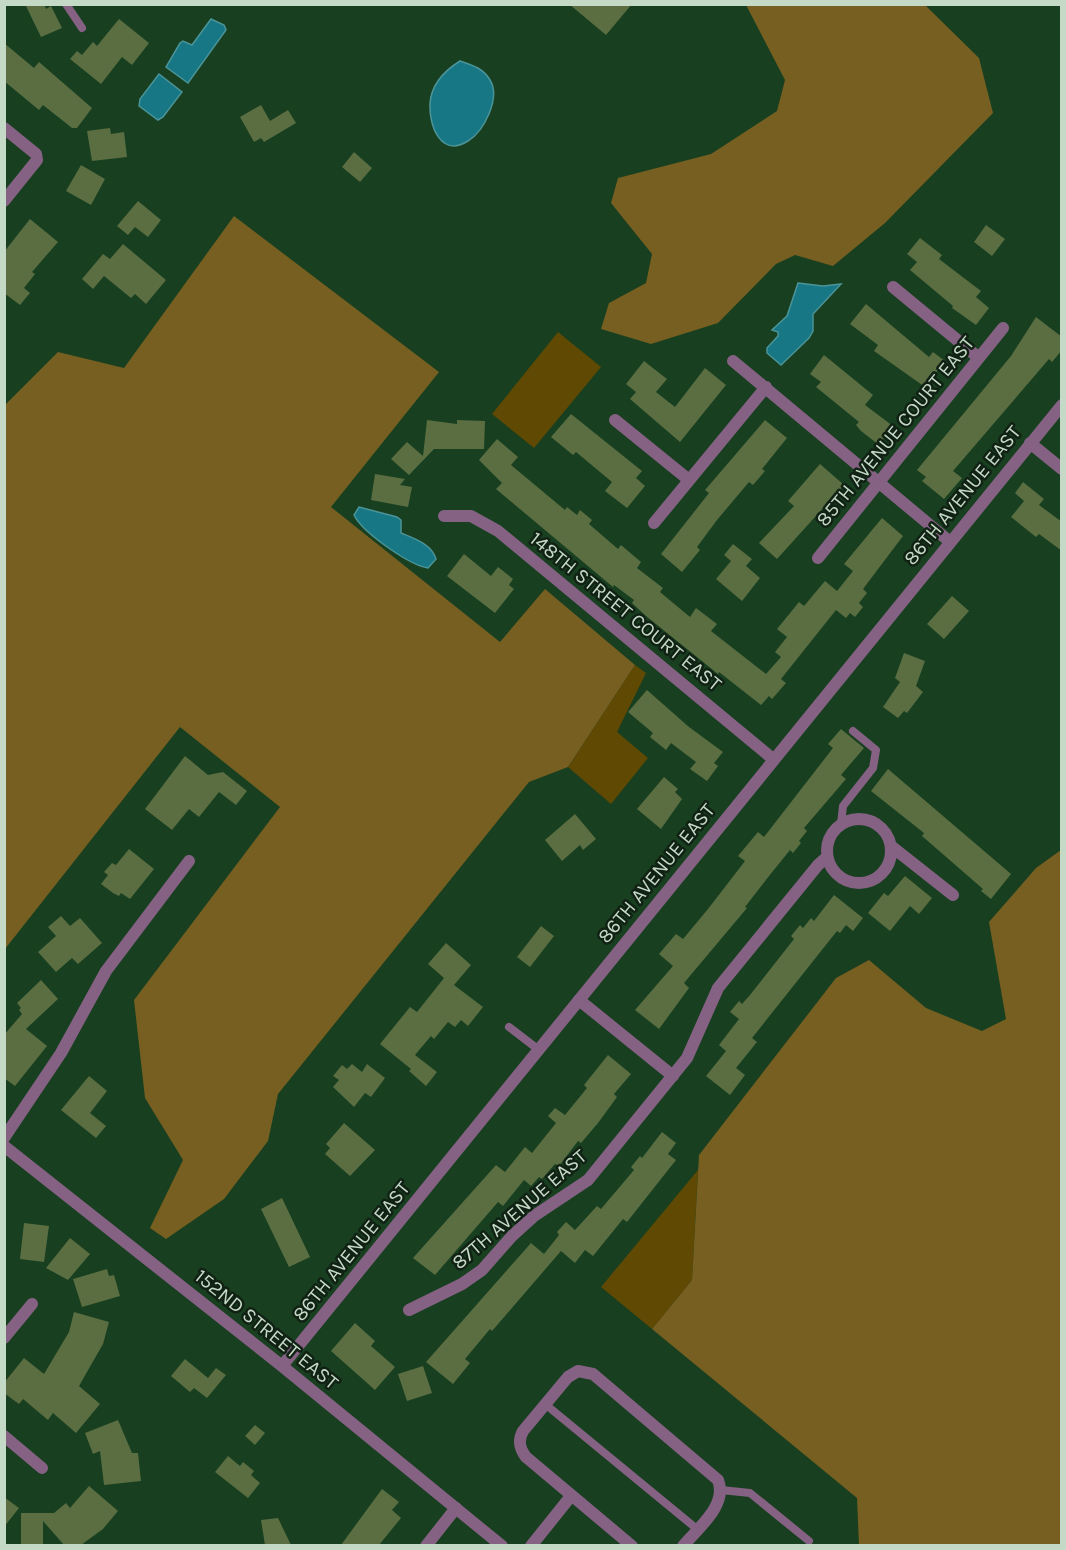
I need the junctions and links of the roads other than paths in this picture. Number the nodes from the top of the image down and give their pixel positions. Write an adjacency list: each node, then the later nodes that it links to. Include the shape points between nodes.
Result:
1 (66, 4): 2 (lane)
2 (82, 28)
3 (4, 128): 4 (street, via 36,154 37,160)
4 (4, 201)
5 (893, 287): 7 (street)
6 (1003, 328): 7 (street, 85TH AVENUE COURT EAST)
7 (979, 358): 15 (street, 85TH AVENUE COURT EAST)
8 (733, 361): 9 (street)
9 (766, 387): 14 (street); 15 (street)
10 (1062, 405): 12 (street, 86TH AVENUE EAST)
11 (615, 420): 14 (street)
12 (1030, 444): 13 (street); 18 (street, 86TH AVENUE EAST)
13 (1062, 469)
14 (689, 480): 17 (street)
15 (879, 482): 18 (street); 19 (street, 85TH AVENUE COURT EAST)
16 (444, 516): 21 (street, 148TH STREET COURT EAST, via 471,516 498,531)
17 (654, 523)
18 (949, 541): 21 (street, 86TH AVENUE EAST)
19 (818, 558)
20 (853, 731): 22 (lane, via 876,750 873,768 843,807)
21 (773, 759): 27 (street, 86TH AVENUE EAST)
22 (842, 824): 23 (street, via 862,819 872,822 888,836); 24 (street, 87TH AVENUE EAST, via 828,840)
23 (891, 846): 24 (street, via 887,867 871,881 860,884 840,878); 26 (street)
24 (827, 857): 30 (street, 87TH AVENUE EAST, via 718,988 694,1043)
25 (189, 861): 31 (street, via 106,971 61,1053)
26 (953, 895)
27 (579, 1000): 29 (street, 86TH AVENUE EAST); 30 (street)
28 (509, 1027): 29 (lane)
29 (539, 1050): 36 (street, 86TH AVENUE EAST)
30 (673, 1076): 34 (street, 87TH AVENUE EAST, via 588,1180 534,1216 482,1270)
31 (4, 1138)
32 (4, 1146): 36 (street, 152ND STREET EAST)
33 (32, 1304): 35 (street)
34 (409, 1310)
35 (4, 1338)
36 (282, 1366): 42 (street, 152ND STREET EAST)
37 (545, 1404): 40 (street, via 573,1373 593,1374 715,1476); 41 (street, via 523,1431 520,1447 526,1457); 43 (lane)
38 (4, 1436): 39 (street)
39 (42, 1468)
40 (721, 1490): 43 (street, via 719,1503); 44 (lane, via 750,1493)
41 (571, 1496): 47 (street); 48 (street)
42 (456, 1508): 45 (street); 46 (street, 152ND STREET EAST)
43 (697, 1529): 49 (street)
44 (809, 1541)
45 (426, 1545)
46 (502, 1545)
47 (531, 1545)
48 (632, 1545)
49 (683, 1545)

